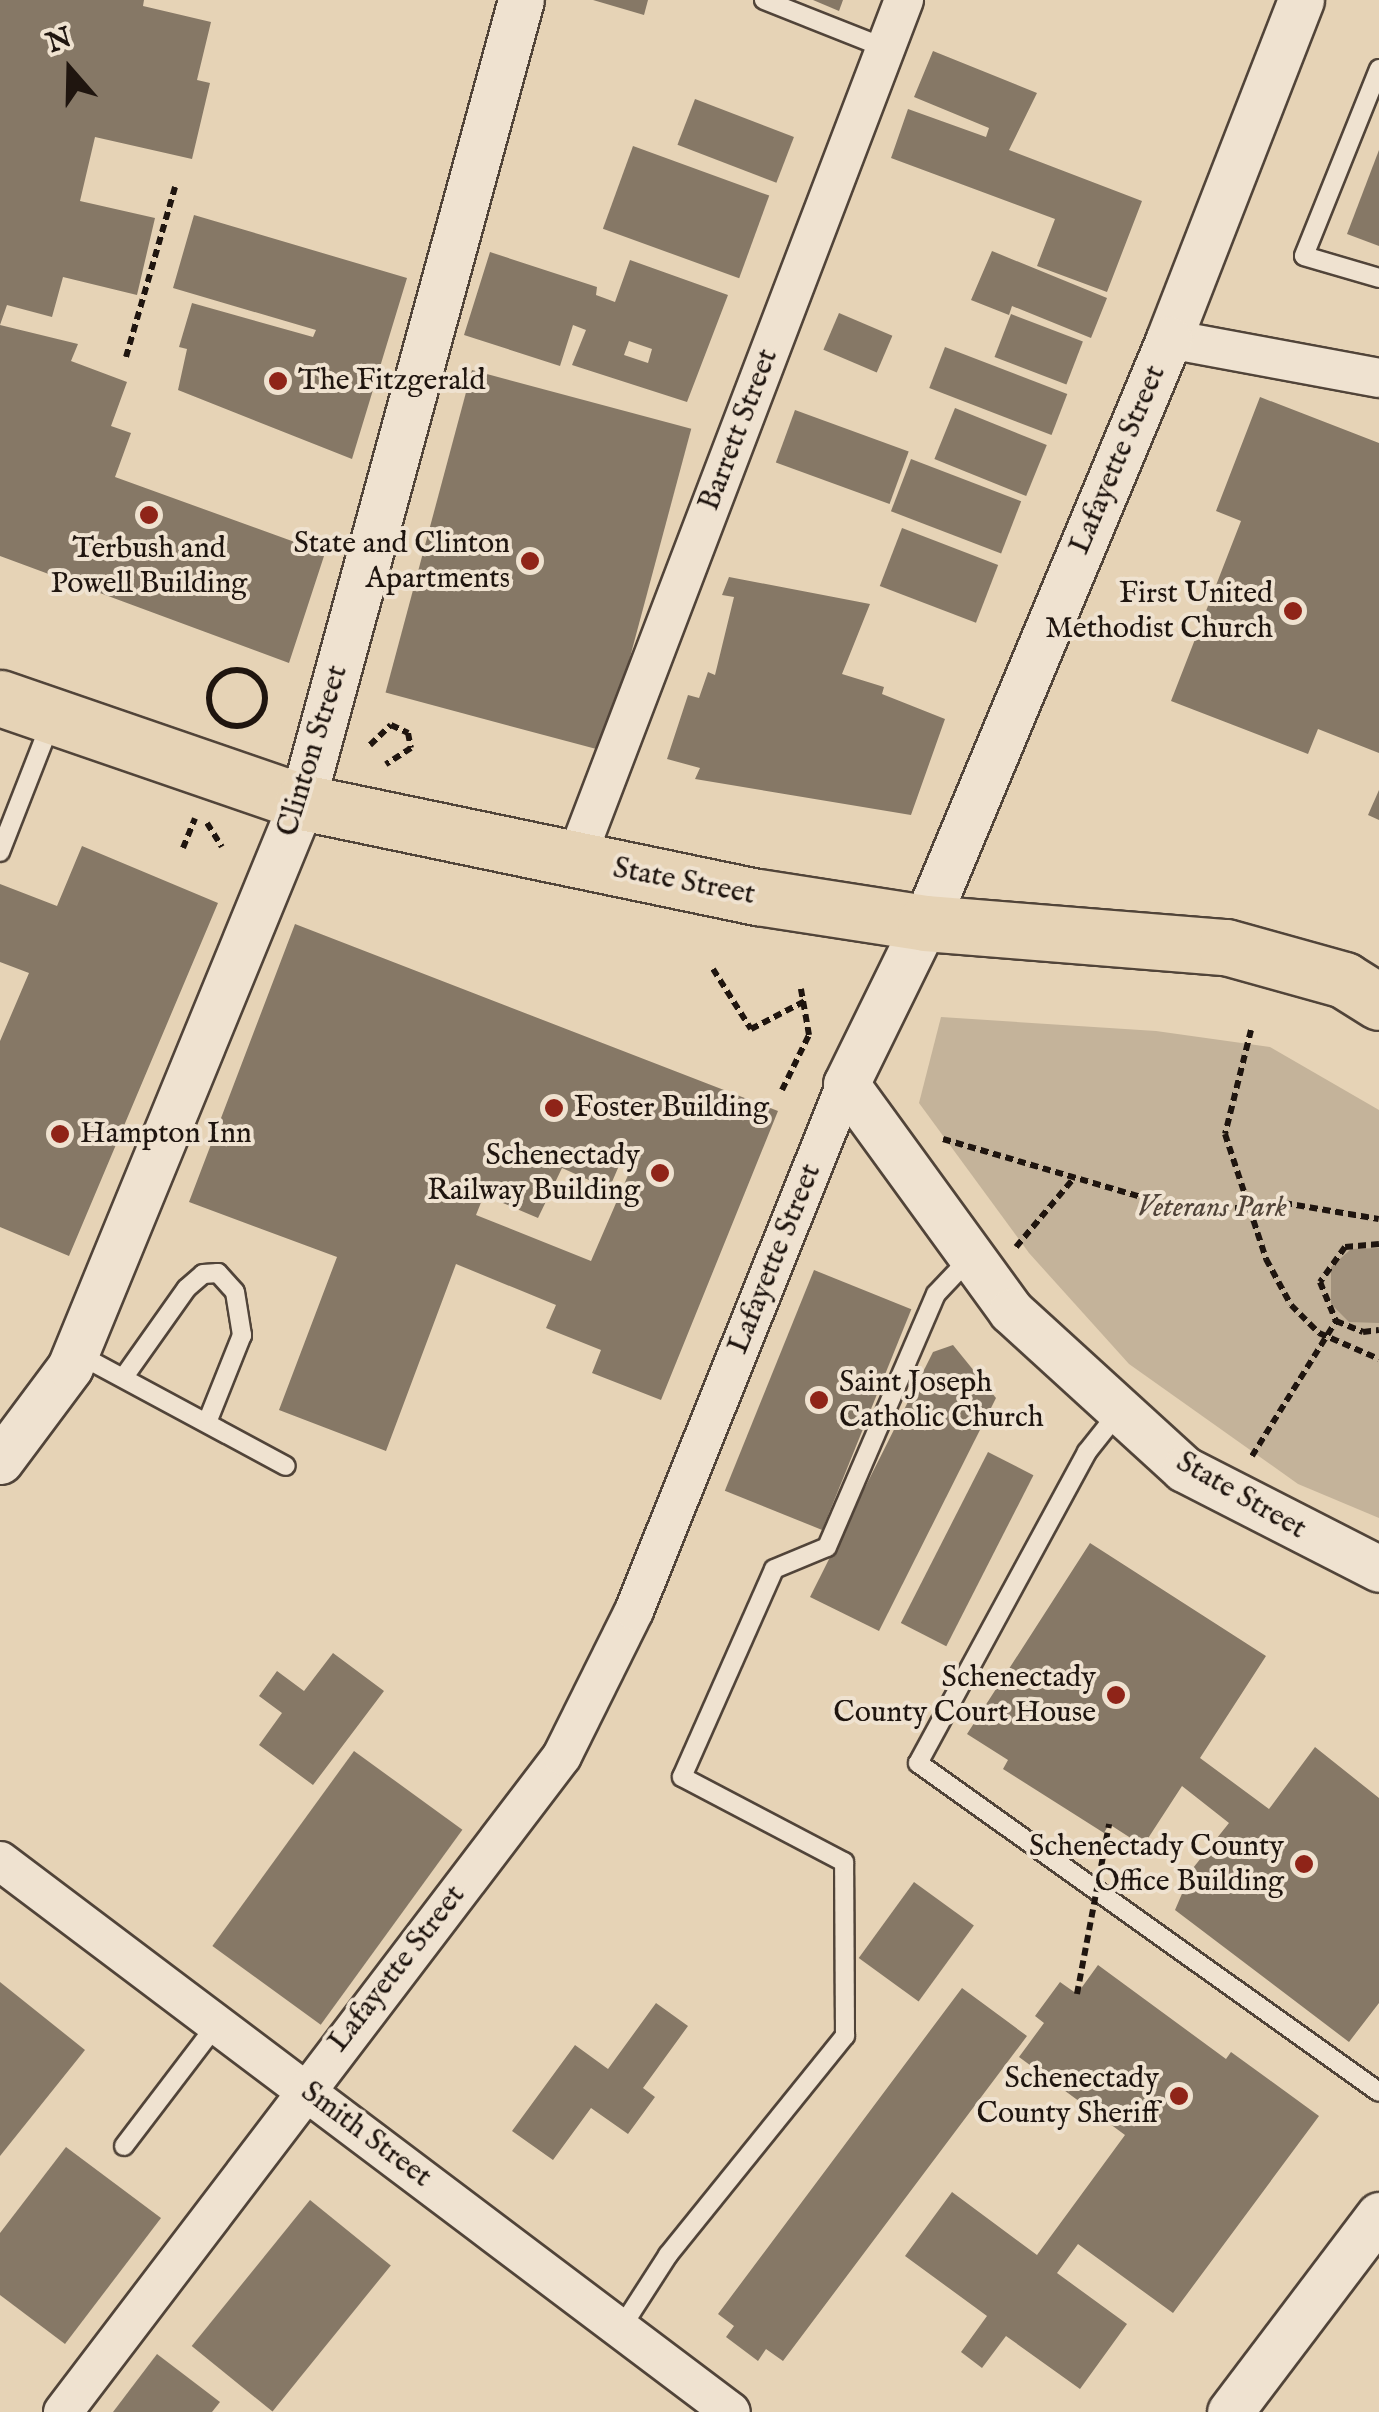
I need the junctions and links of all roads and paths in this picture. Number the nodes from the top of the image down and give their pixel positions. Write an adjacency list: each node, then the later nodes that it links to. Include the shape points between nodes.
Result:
1 (521, 0): 17 (street, Clinton Street)
2 (764, 0): 5 (lane)
3 (904, 0): 5 (street, Barrett Street)
4 (1301, 0): 9 (street, Lafayette Street)
5 (885, 48): 21 (street, Barrett Street)
6 (1379, 70): 8 (lane, via 1304,256)
7 (175, 188): 10 (path)
8 (1379, 278)
9 (1168, 339): 11 (street); 22 (street, Lafayette Street)
10 (126, 357)
11 (1379, 378)
12 (0, 698): 14 (main road, State Street)
13 (261, 712): 13 (path, via 265,695 250,672 222,673 210,688 209,706 220,722 248,724)
14 (53, 717): 17 (main road, State Street); 20 (lane)
15 (370, 745): 16 (path, via 391,725 408,732 411,748)
16 (386, 764)
17 (302, 802): 21 (main road, State Street); 40 (street, Clinton Street)
18 (222, 847): 19 (path, via 206,822 194,817)
19 (183, 848)
20 (0, 852)
21 (575, 860): 22 (main road, State Street)
22 (925, 923): 26 (main road, State Street, via 1226,947 1344,980); 28 (street, Lafayette Street)
23 (713, 969): 25 (path, via 750,1028)
24 (800, 989): 25 (path)
25 (805, 1001): 29 (path, via 809,1035)
26 (1379, 1002)
27 (1251, 1030): 32 (path, via 1225,1134)
28 (846, 1084): 36 (street, State Street); 53 (street, Lafayette Street, via 634,1611 562,1756)
29 (782, 1090)
30 (933, 1136): 31 (path)
31 (1073, 1179): 32 (path, via 1172,1206); 35 (path)
32 (1248, 1207): 33 (path, via 1284,1203); 39 (path, via 1291,1305)
33 (1379, 1220)
34 (1379, 1244): 37 (path, via 1346,1247 1325,1268 1321,1296)
35 (1015, 1248)
36 (971, 1256): 43 (street, State Street, via 1012,1311); 57 (lane, via 936,1294 827,1547 774,1569 682,1777 844,1862 846,2036 668,2255)
37 (1336, 1321): 38 (path, via 1363,1332); 39 (path)
38 (1379, 1330)
39 (1328, 1338): 41 (path); 46 (path)
40 (75, 1352): 42 (lane); 45 (street, Clinton Street)
41 (1379, 1359)
42 (126, 1374): 44 (lane); 44 (lane, via 186,1288 202,1274 218,1273 236,1292 242,1335)
43 (1120, 1410): 48 (street, State Street, via 1184,1469); 54 (lane, via 1088,1452 918,1763)
44 (208, 1420): 47 (lane)
45 (0, 1461)
46 (1248, 1462)
47 (286, 1466)
48 (1379, 1570)
49 (1109, 1824): 51 (path, bridge)
50 (0, 1861): 52 (street, Smith Street)
51 (1077, 1994)
52 (217, 2024): 53 (street, Smith Street); 55 (lane)
53 (305, 2089): 57 (street, Smith Street); 58 (street, Lafayette Street)
54 (1379, 2092)
55 (124, 2146)
56 (1379, 2215): 60 (street)
57 (620, 2328): 59 (street, Smith Street)
58 (63, 2412)
59 (730, 2412)
60 (1230, 2412)

